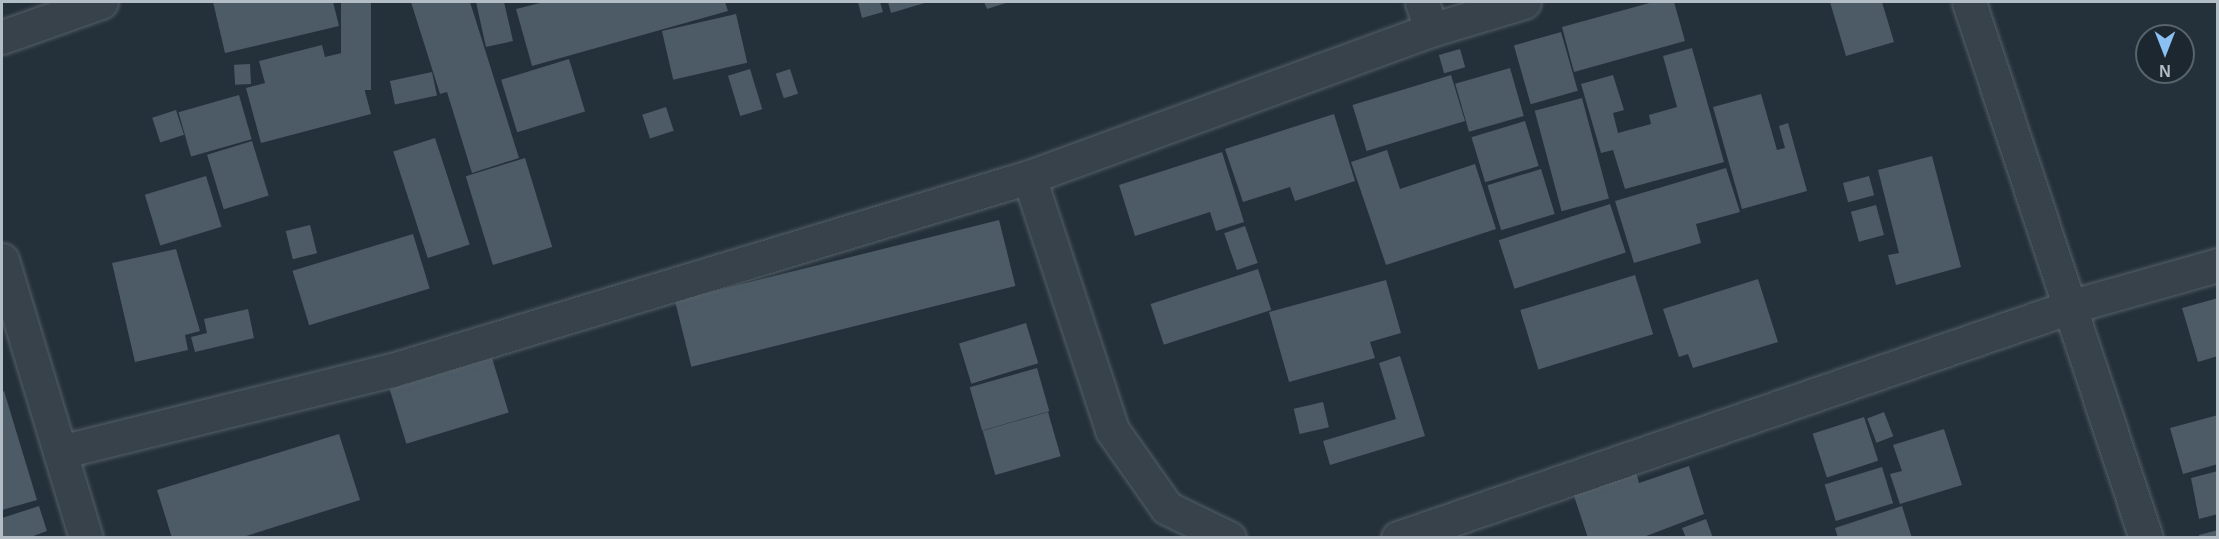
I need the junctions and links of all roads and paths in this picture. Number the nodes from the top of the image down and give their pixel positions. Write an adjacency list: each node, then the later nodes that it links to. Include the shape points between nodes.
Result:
1 (101, 2): 5 (street)
2 (1524, 2): 4 (street)
3 (1968, 2): 9 (street)
4 (1427, 16): 6 (street)
5 (2, 37)
6 (1029, 177): 10 (street, via 392,370); 12 (street, via 1112,430 1167,508)
7 (2, 261): 10 (street)
8 (2217, 265): 9 (street)
9 (2073, 306): 13 (street); 14 (street)
10 (60, 452): 11 (street)
11 (86, 537)
12 (1229, 537)
13 (1398, 537)
14 (2146, 537)

